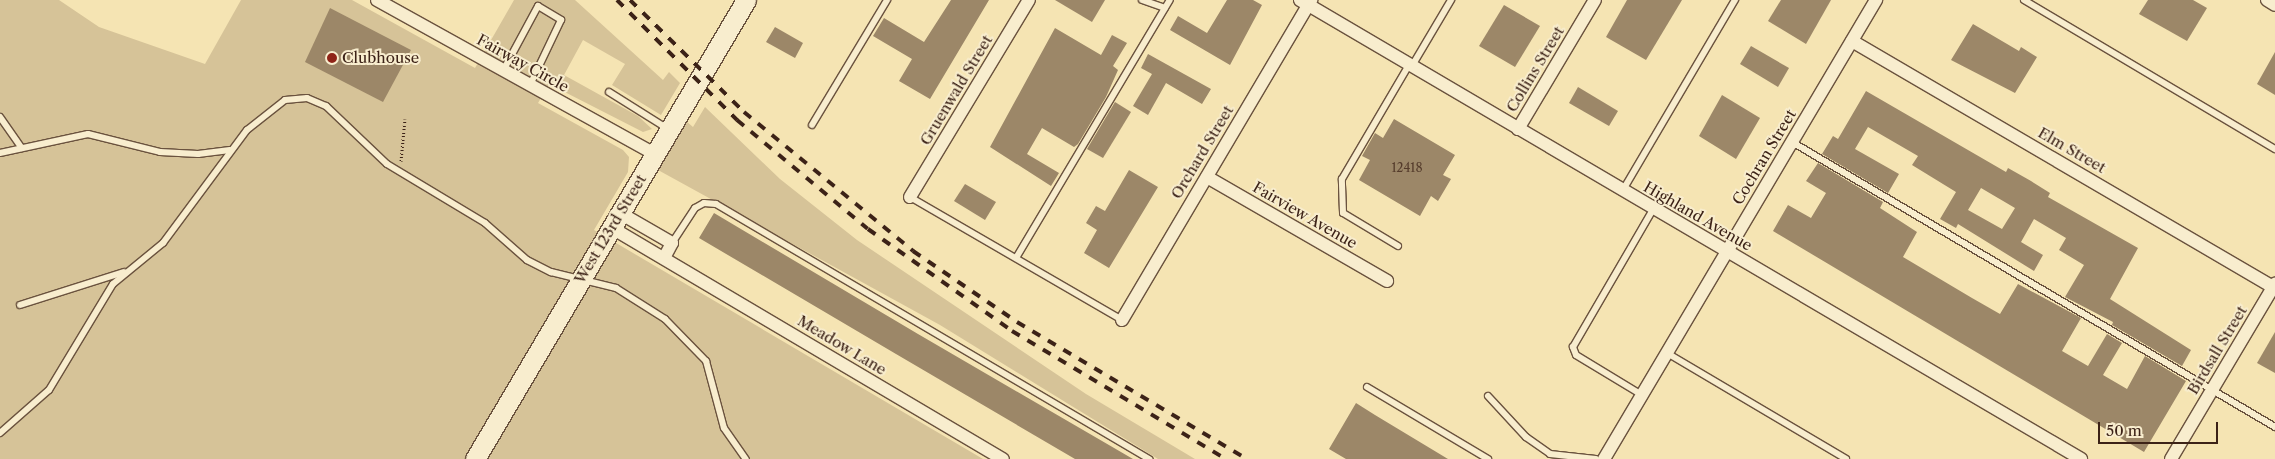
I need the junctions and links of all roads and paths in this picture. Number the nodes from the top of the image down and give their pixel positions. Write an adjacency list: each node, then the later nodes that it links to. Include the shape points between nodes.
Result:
1 (377, 0): 18 (street, Fairway Circle)
2 (746, 0): 25 (street, West 123rd Street)
3 (887, 0): 23 (lane)
4 (1029, 0): 35 (street, Gruenwald Street)
5 (1142, 0): 15 (lane)
6 (1170, 0): 15 (lane)
7 (1451, 0): 17 (lane)
8 (1594, 0): 24 (street, Collins Street)
9 (1735, 0): 34 (lane)
10 (1876, 0): 16 (street, Cochran Street)
11 (2024, 0): 28 (lane)
12 (2267, 0): 14 (street)
13 (1306, 2): 17 (street, Highland Avenue); 33 (street, Orchard Street)
14 (2275, 5)
15 (1165, 8): 42 (lane)
16 (1852, 41): 26 (street, Cochran Street); 46 (street, Elm Street)
17 (1410, 65): 24 (street, Highland Avenue); 39 (lane, via 1342,179 1343,213)
18 (503, 71): 19 (street, Fairway Circle); 19 (lane, via 538,6 561,20)
19 (529, 86): 31 (street, Fairway Circle)
20 (609, 92): 25 (lane)
21 (0, 117): 27 (lane)
22 (405, 119): 32 (path)
23 (812, 125)
24 (1518, 129): 34 (street, Highland Avenue)
25 (669, 130): 31 (street, West 123rd Street)
26 (1792, 142): 40 (street, Cochran Street); 51 (lane)
27 (22, 148): 29 (lane, via 88,134 160,152 198,154); 30 (lane)
28 (2275, 149)
29 (230, 150): 32 (lane, via 273,107 285,100 307,98 326,106); 43 (lane, via 163,242)
30 (0, 153)
31 (655, 154): 37 (street, West 123rd Street)
32 (400, 174): 44 (lane, via 485,223 527,260 550,272)
33 (1206, 177): 45 (street, Fairview Avenue); 48 (street, Orchard Street)
34 (1623, 190): 36 (street, Highland Avenue)
35 (910, 197): 42 (lane)
36 (1654, 208): 40 (street, Highland Avenue); 52 (lane, via 1573,347 1576,355)
37 (616, 220): 38 (street); 41 (street, Meadow Lane); 44 (street, West 123rd Street)
38 (672, 244): 41 (street); 59 (lane, via 695,208 704,203 716,204)
39 (1398, 246)
40 (1727, 251): 49 (street, Cochran Street); 64 (street, Highland Avenue)
41 (664, 258): 58 (street, Meadow Lane)
42 (1016, 258): 48 (lane)
43 (126, 272): 47 (lane); 55 (lane, via 102,301 49,390)
44 (580, 280): 56 (street, West 123rd Street); 57 (lane, via 604,284 632,297 665,318 696,348 713,379 724,428)
45 (1387, 281)
46 (2274, 286): 51 (street, Birdsall Street)
47 (20, 305)
48 (1122, 320)
49 (1667, 353): 52 (street, Cochran Street); 63 (lane)
50 (1367, 386): 60 (lane)
51 (2212, 389): 54 (lane); 65 (street, Birdsall Street)
52 (1642, 395): 62 (street, Cochran Street)
53 (1488, 396): 61 (lane, via 1526,437 1550,454)
54 (2275, 427)
55 (0, 433)
56 (475, 459)
57 (746, 459)
58 (1003, 459)
59 (1149, 459)
60 (1488, 459)
61 (1596, 459)
62 (1604, 459)
63 (1846, 459)
64 (2080, 459)
65 (2171, 459)

